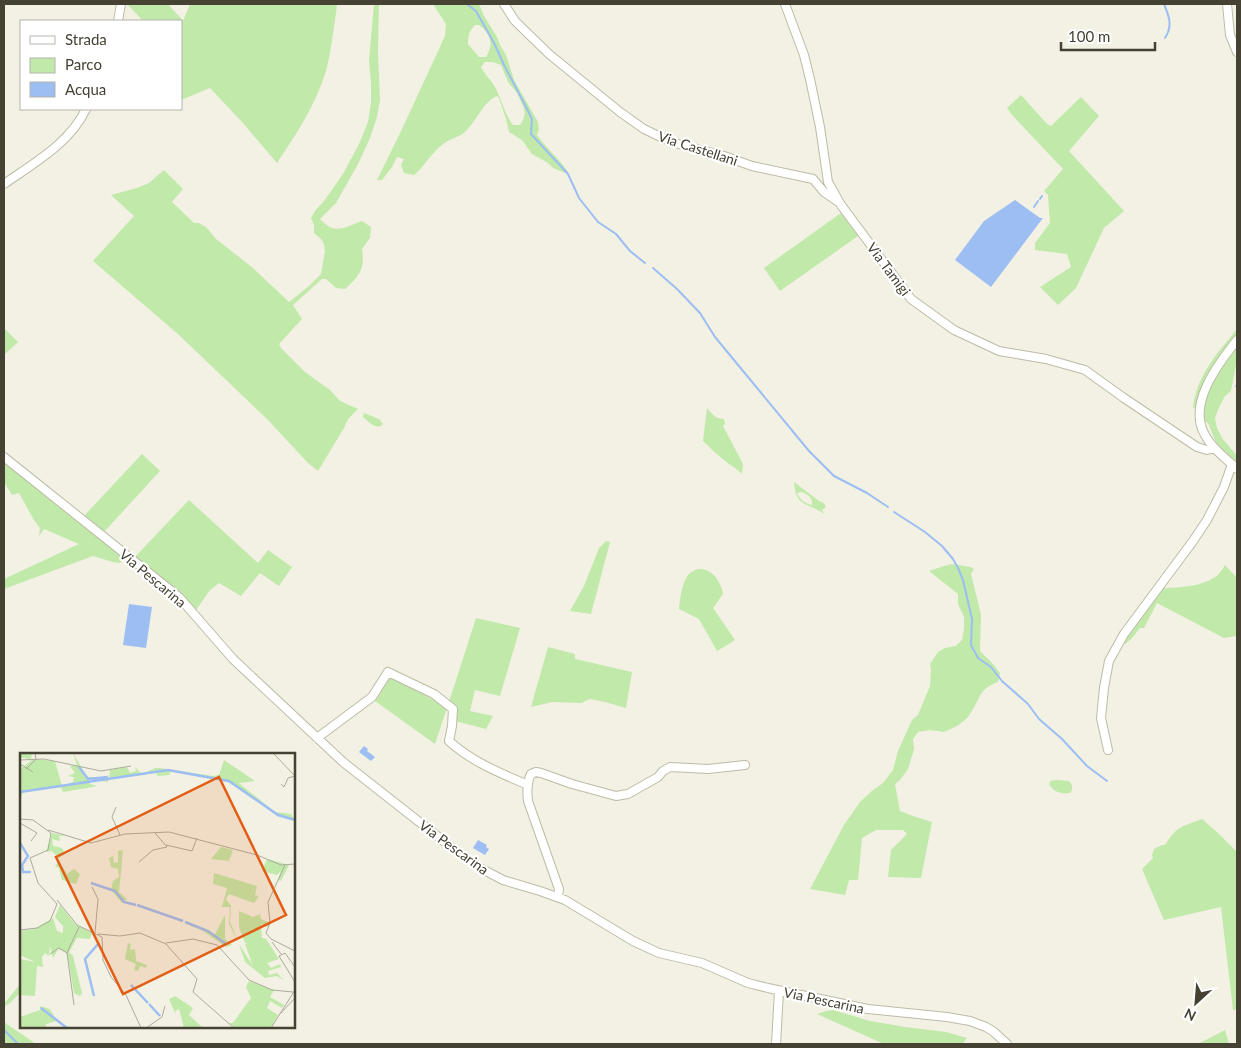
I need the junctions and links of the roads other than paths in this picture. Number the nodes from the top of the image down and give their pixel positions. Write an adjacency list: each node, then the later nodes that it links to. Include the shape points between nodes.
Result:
1 (122, 4): 5 (street)
2 (504, 4): 9 (street, Via Castellani, via 515,21 549,54 644,129 671,142 752,166 813,179)
3 (785, 4): 9 (street, Via Tamigi, via 810,79 828,182)
4 (1227, 4): 6 (street, via 1230,34)
5 (118, 20)
6 (1237, 52)
7 (85, 110): 8 (street, via 66,137)
8 (4, 184)
9 (840, 203): 11 (street, Via Tamigi, via 911,299 954,330 999,351 1046,358 1085,370 1197,446 1207,450)
10 (1237, 340): 11 (street, via 1216,369 1202,398 1201,426)
11 (1214, 448): 13 (street)
12 (4, 457): 14 (street, Via Pescarina, via 174,593 233,659)
13 (1234, 466): 15 (street, via 1207,520 1124,634 1109,661 1101,718)
14 (317, 738): 17 (street, via 372,697 388,672 434,694 452,709 449,741 457,748 470,758); 18 (street, Via Pescarina, via 474,864 503,880)
15 (1108, 750)
16 (745, 765): 17 (street, via 708,769 670,767 622,796 536,772 531,774)
17 (528, 785): 18 (street, via 528,802 559,889)
18 (558, 897): 19 (street, Via Pescarina, via 650,950 702,963 748,983)
19 (779, 991): 20 (street); 21 (street, Via Pescarina, via 868,1009 964,1020 986,1027)
20 (776, 1044)
21 (1007, 1044)

